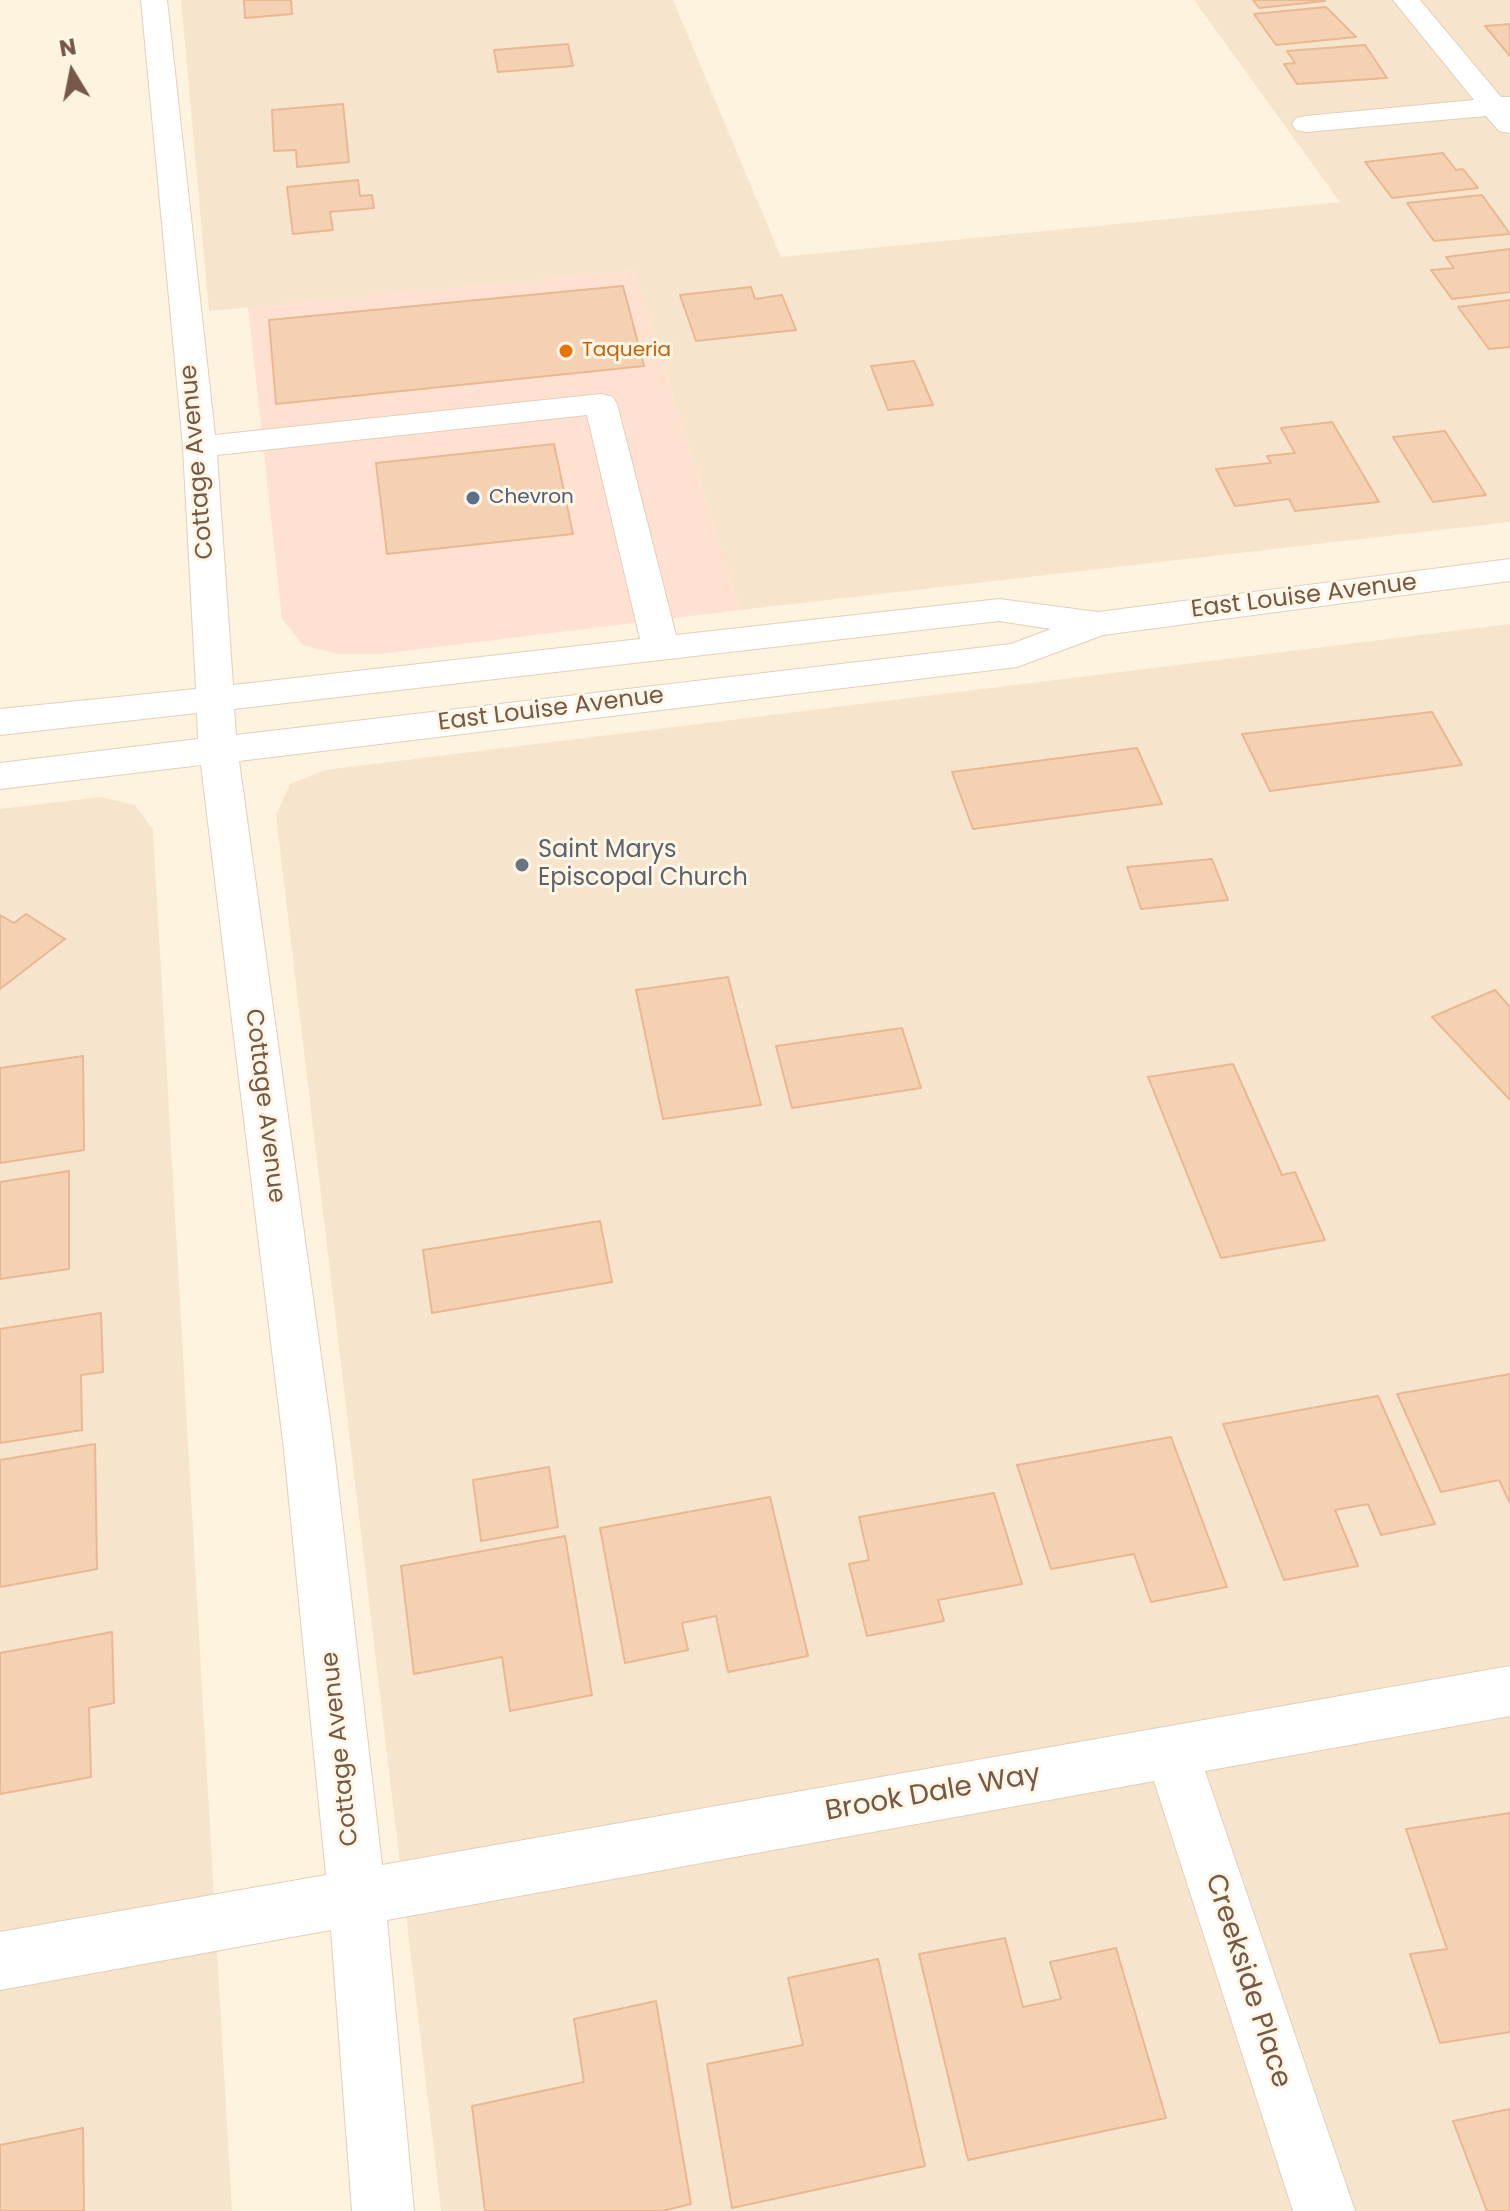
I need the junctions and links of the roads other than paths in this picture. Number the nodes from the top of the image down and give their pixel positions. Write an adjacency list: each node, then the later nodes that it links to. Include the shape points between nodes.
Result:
1 (154, 0): 5 (street, Cottage Avenue)
2 (1406, 0): 3 (street)
3 (1505, 112): 4 (street)
4 (1306, 124)
5 (200, 447): 8 (street, via 601,404); 9 (street, Cottage Avenue)
6 (1510, 570): 7 (street, East Louise Avenue)
7 (1097, 624): 8 (street, East Louise Avenue, via 999,610); 11 (street, East Louise Avenue, via 1017,655)
8 (661, 649): 9 (street, East Louise Avenue)
9 (214, 698): 10 (street, East Louise Avenue); 11 (street, Cottage Avenue)
10 (0, 722)
11 (218, 749): 12 (street, East Louise Avenue); 15 (street, Cottage Avenue, via 309,1450)
12 (0, 776)
13 (1510, 1691): 14 (street, Brook Dale Way)
14 (1171, 1751): 15 (street, Brook Dale Way); 18 (street, Creekside Place)
15 (357, 1897): 16 (street, Brook Dale Way); 17 (street, Cottage Avenue)
16 (0, 1961)
17 (383, 2211)
18 (1324, 2211)

